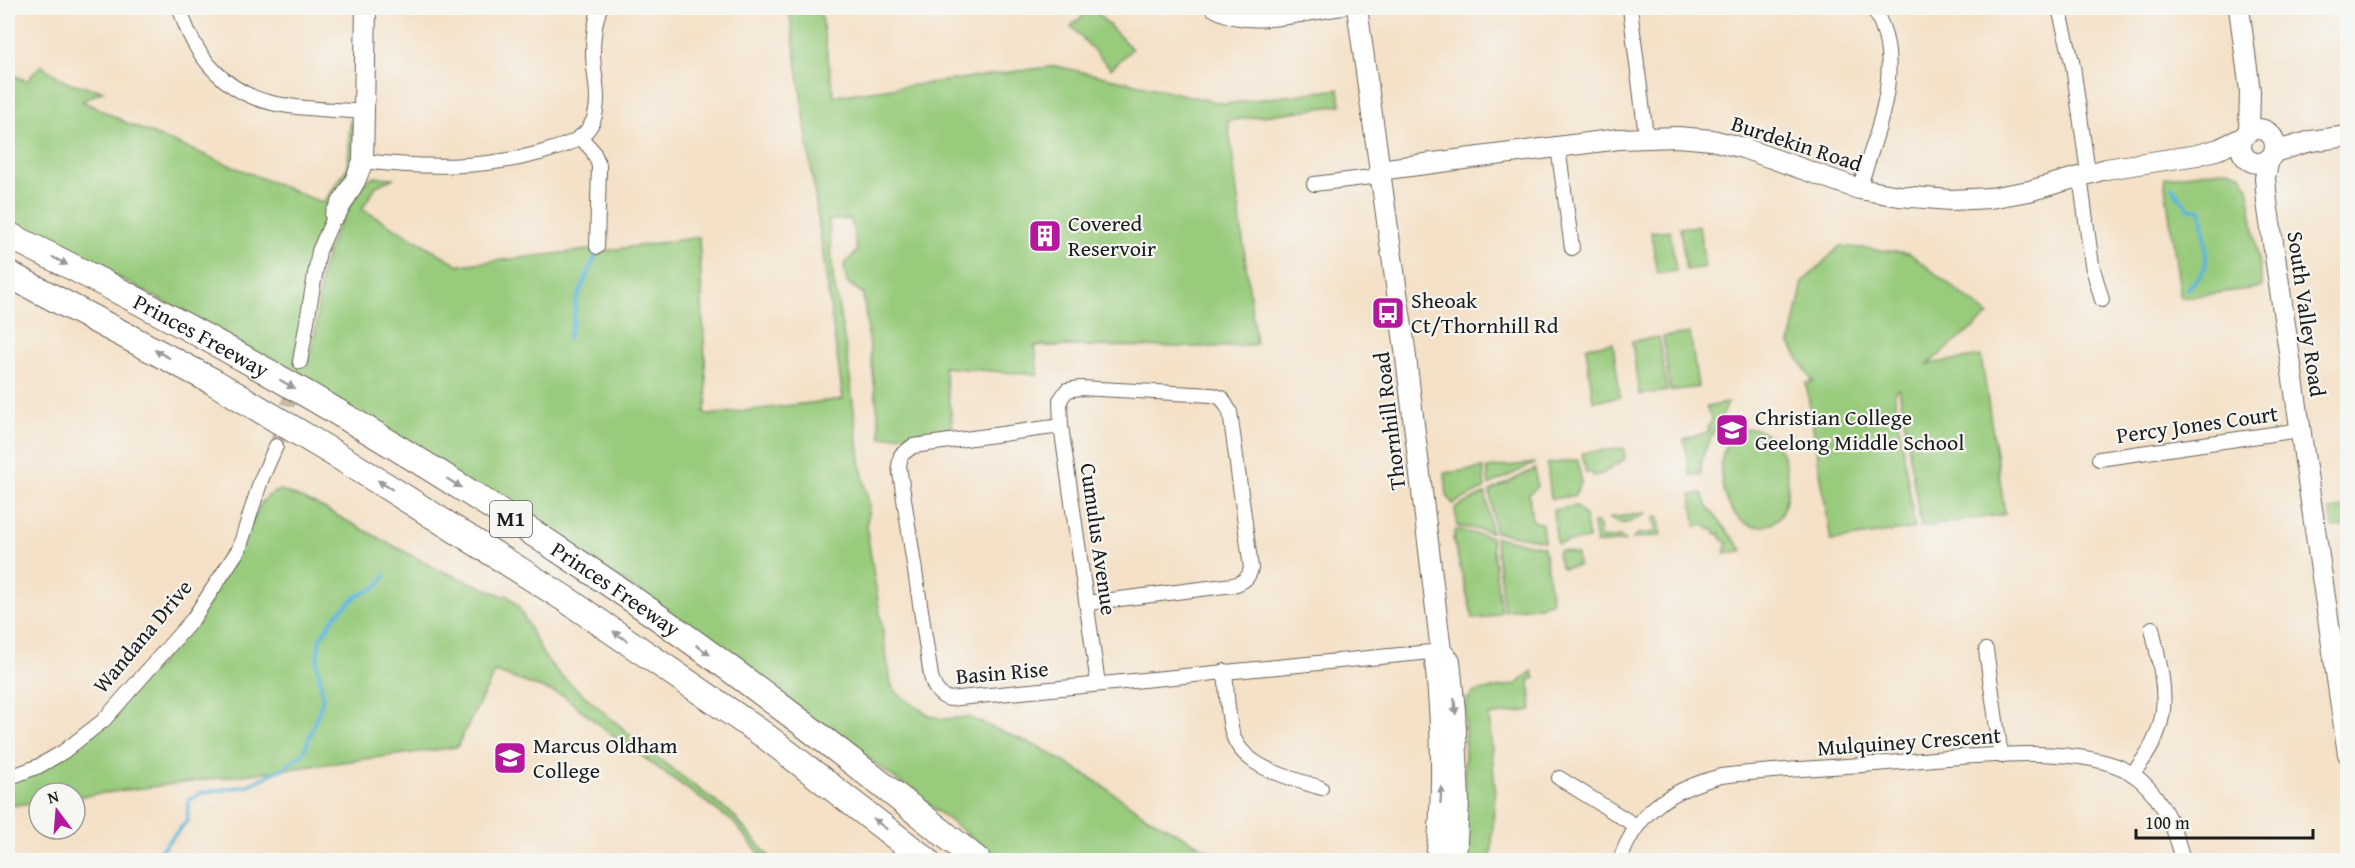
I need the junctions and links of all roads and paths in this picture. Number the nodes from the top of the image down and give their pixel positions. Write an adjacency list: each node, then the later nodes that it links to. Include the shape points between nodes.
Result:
1 (180, 8): 11 (street, via 185,27 205,63 240,90 274,104)
2 (366, 8): 11 (street)
3 (600, 8): 14 (street, via 593,46 597,107 593,121)
4 (1212, 8): 5 (street, via 1247,21)
5 (1342, 8)
6 (1358, 8): 18 (street, Thornhill Road)
7 (1630, 8): 12 (street)
8 (1873, 8): 21 (street, via 1886,40 1888,75 1880,120)
9 (2059, 8): 19 (street, via 2073,66)
10 (2239, 8): 15 (street, South Valley Road)
11 (364, 112): 17 (street)
12 (1646, 136): 16 (street, Burdekin Road); 21 (street, Burdekin Road, via 1712,140)
13 (2348, 136): 15 (street, Burdekin Road)
14 (580, 137): 17 (street, via 557,148 481,165); 24 (street, via 599,165)
15 (2259, 146): 19 (street, Burdekin Road, via 2219,149); 30 (street, South Valley Road)
16 (1558, 147): 18 (street, Burdekin Road); 25 (street)
17 (363, 161): 22 (street)
18 (1380, 173): 20 (street); 36 (street, Thornhill Road)
19 (2084, 175): 21 (street, Burdekin Road, via 2029,191 1980,198 1924,199); 27 (street, via 2088,238)
20 (1314, 184)
21 (1859, 189)
22 (335, 215): 28 (street, via 319,251)
23 (8, 235): 48 (highway, Princes Freeway / M1, one-way to 48, via 356,423 592,572 838,750)
24 (597, 247)
25 (1572, 248)
26 (8, 274): 47 (highway, Princes Freeway / M1, one-way to 26, via 764,735 567,600 214,382)
27 (2102, 300)
28 (300, 362)
29 (1061, 426): 33 (street, Cumulus Avenue); 33 (street, Cumulus Avenue, via 1060,400 1066,390 1080,388 1212,395 1222,398 1230,412 1249,576 1233,585); 38 (street, Basin Rise, via 913,446 901,455 899,466 930,676 937,691 949,699)
30 (2300, 430): 32 (street, Percy Jones Court); 39 (street, South Valley Road)
31 (276, 446): 43 (street, Wandana Drive, via 239,549 193,619 104,720 63,752)
32 (2099, 459)
33 (1087, 603): 38 (street, Cumulus Avenue)
34 (2152, 628): 42 (street, via 2163,683 2163,707 2159,733)
35 (1986, 650): 41 (street)
36 (1441, 651): 37 (street, Basin Rise); 49 (street, Thornhill Road, one-way to 36, via 1442,736 1435,660); 50 (street, Thornhill Road, one-way to 50, via 1450,661 1455,711 1459,801)
37 (1225, 671): 38 (street, Basin Rise); 45 (street, via 1232,733 1246,755 1264,768)
38 (1098, 684)
39 (2347, 748): 40 (street, South Valley Road)
40 (2348, 754)
41 (2001, 756): 42 (street, Mulquiney Crescent, via 2099,759); 46 (street, Mulquiney Crescent, via 1721,776 1672,794)
42 (2132, 774): 52 (street, Mulquiney Crescent, via 2168,814)
43 (8, 778)
44 (1558, 778): 46 (street)
45 (1321, 788)
46 (1636, 826): 51 (street, Mulquiney Crescent)
47 (926, 861)
48 (977, 861)
49 (1436, 861)
50 (1456, 861)
51 (1620, 861)
52 (2183, 861)

